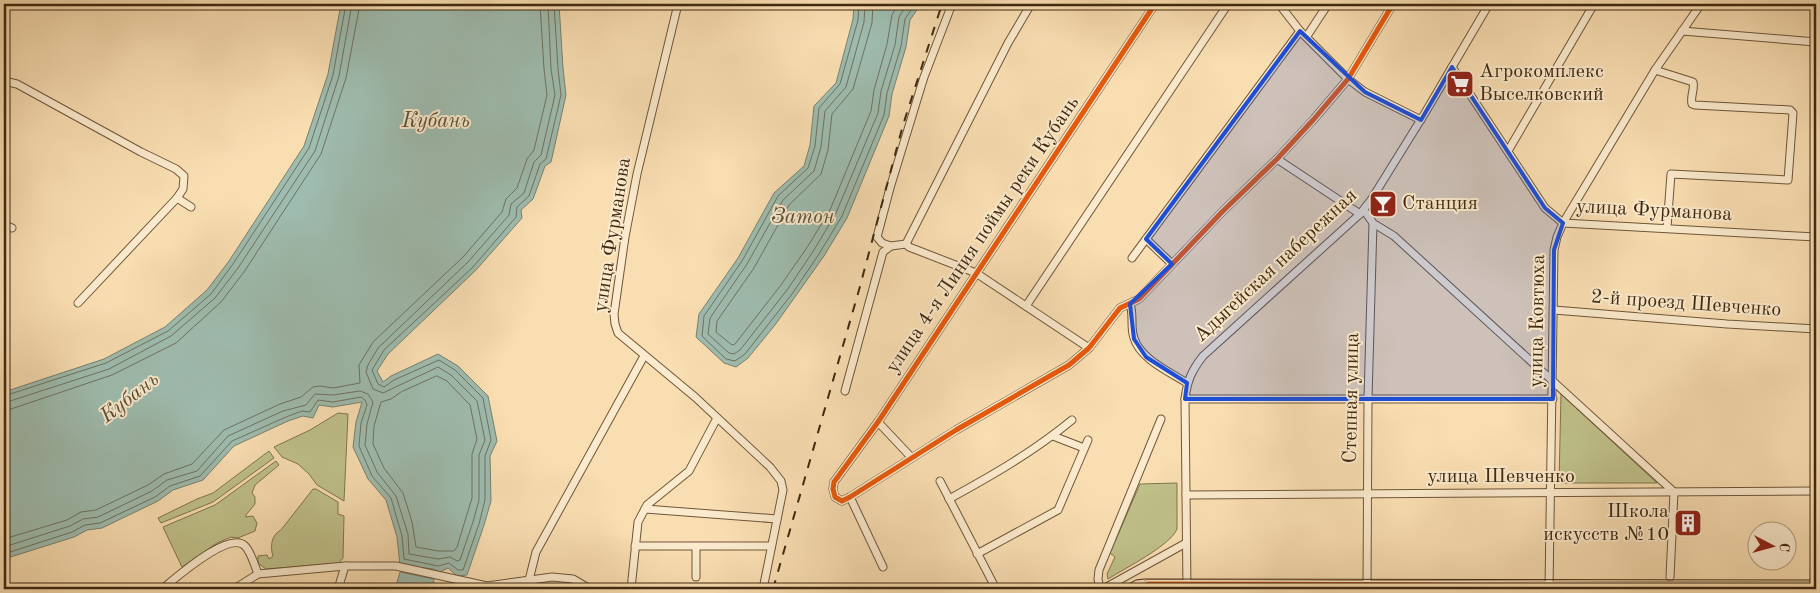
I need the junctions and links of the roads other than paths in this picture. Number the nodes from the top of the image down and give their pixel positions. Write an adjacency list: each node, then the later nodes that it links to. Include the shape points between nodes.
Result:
1 (678, 4): 44 (street, улица Фурманова, via 637,174 614,314 618,333)
2 (952, 4): 34 (street, via 924,77 877,237)
3 (1031, 4): 33 (street)
4 (1155, 4): 37 (street, улица 4-я Линия поймы реки Кубань)
5 (1228, 4): 40 (street)
6 (1279, 4): 12 (street)
7 (1328, 4): 14 (street)
8 (1393, 4): 18 (street)
9 (1489, 4): 16 (street, Адыгейская набережная)
10 (1594, 4): 21 (street)
11 (1701, 4): 13 (street, улица Ковтюха)
12 (1300, 31): 14 (street); 32 (street)
13 (1682, 31): 15 (street); 17 (street, улица Ковтюха)
14 (1307, 36): 18 (street)
15 (1816, 42)
16 (1452, 67): 20 (street, Адыгейская набережная); 21 (street, улица Фурманова)
17 (1655, 70): 26 (street, улица Ковтюха); 30 (street, via 1693,82 1691,100 1695,105 1790,110 1793,113 1788,180 1671,174)
18 (1348, 79): 20 (street, via 1365,92); 22 (street)
19 (4, 80): 23 (street, via 18,84 176,169 184,176 183,188)
20 (1421, 120): 25 (street, Адыгейская набережная)
21 (1508, 151): 26 (street, улица Фурманова, via 1545,208)
22 (1277, 159): 25 (street); 36 (street)
23 (177, 198): 24 (street); 38 (street)
24 (191, 208)
25 (1362, 212): 46 (street, Адыгейская набережная, via 1203,356); 48 (street, Степная улица, via 1373,223)
26 (1563, 223): 30 (street, улица Фурманова); 41 (street, улица Ковтюха, via 1554,250)
27 (4, 225): 29 (street)
28 (1376, 225): 45 (street, via 1394,236)
29 (12, 228)
30 (1667, 228): 31 (street, улица Фурманова)
31 (1816, 236)
32 (1146, 239): 35 (street); 36 (street)
33 (906, 244): 34 (street); 37 (street, via 933,258)
34 (891, 246): 47 (street, via 883,252)
35 (1132, 258)
36 (1172, 264): 39 (street, via 1139,299)
37 (976, 273): 40 (street); 54 (street, улица 4-я Линия поймы реки Кубань)
38 (78, 303)
39 (1130, 304): 43 (street, via 1120,308); 46 (street, via 1134,339 1146,358)
40 (1026, 306): 43 (street)
41 (1554, 310): 42 (street, 2-й проезд Шевченко); 45 (street, улица Ковтюха)
42 (1816, 329)
43 (1089, 348): 58 (street, via 1069,364)
44 (644, 356): 51 (street, улица Фурманова); 79 (street, via 536,552)
45 (1553, 381): 50 (street, улица Ковтюха); 61 (street)
46 (1187, 383): 49 (street, Адыгейская набережная)
47 (845, 391)
48 (1368, 398): 49 (street); 50 (street); 62 (street, Степная улица)
49 (1185, 399): 64 (street, Адыгейская набережная)
50 (1553, 399): 63 (street, улица Ковтюха)
51 (717, 418): 67 (street, via 689,471); 68 (street, улица Фурманова, via 781,481 783,490)
52 (1161, 419): 93 (street, via 1099,570)
53 (1072, 420): 55 (street)
54 (878, 422): 58 (street); 65 (street, улица 4-я Линия поймы реки Кубань, via 834,482 835,497 842,501)
55 (1052, 436): 57 (street); 66 (street, via 1009,466)
56 (1088, 440): 57 (street)
57 (1084, 448): 73 (street, via 1058,510)
58 (911, 457): 65 (street)
59 (940, 481): 66 (street)
60 (1816, 491): 61 (street, улица Шевченко)
61 (1674, 492): 63 (street, улица Шевченко); 78 (street)
62 (1367, 493): 63 (street, улица Шевченко); 64 (street, улица Шевченко); 83 (street, Степная улица)
63 (1550, 493): 84 (street, улица Ковтюха)
64 (1186, 495): 69 (street, Адыгейская набережная)
65 (850, 497): 75 (street)
66 (948, 499): 73 (street)
67 (645, 509): 68 (street); 70 (street, via 638,522)
68 (777, 519): 71 (street, улица Фурманова)
69 (1186, 543): 81 (street, Адыгейская набережная); 93 (street)
70 (635, 546): 72 (street); 90 (street)
71 (771, 546): 72 (street); 91 (street, улица Фурманова)
72 (696, 547): 77 (street)
73 (977, 554): 92 (street)
74 (345, 566): 76 (street); 79 (street, via 396,566 487,586); 88 (street)
75 (883, 567)
76 (258, 574): 86 (street, via 247,549 235,542 216,548); 87 (street)
77 (696, 577)
78 (1670, 577)
79 (529, 580): 89 (street, via 573,579)
80 (1148, 584): 81 (street)
81 (1187, 585): 83 (street)
82 (1816, 586): 85 (street)
83 (1367, 587): 84 (street)
84 (1549, 588): 85 (street)
85 (1669, 588)
86 (162, 589)
87 (234, 589)
88 (338, 589)
89 (590, 589)
90 (631, 589)
91 (763, 589)
92 (995, 589)
93 (1102, 589)

